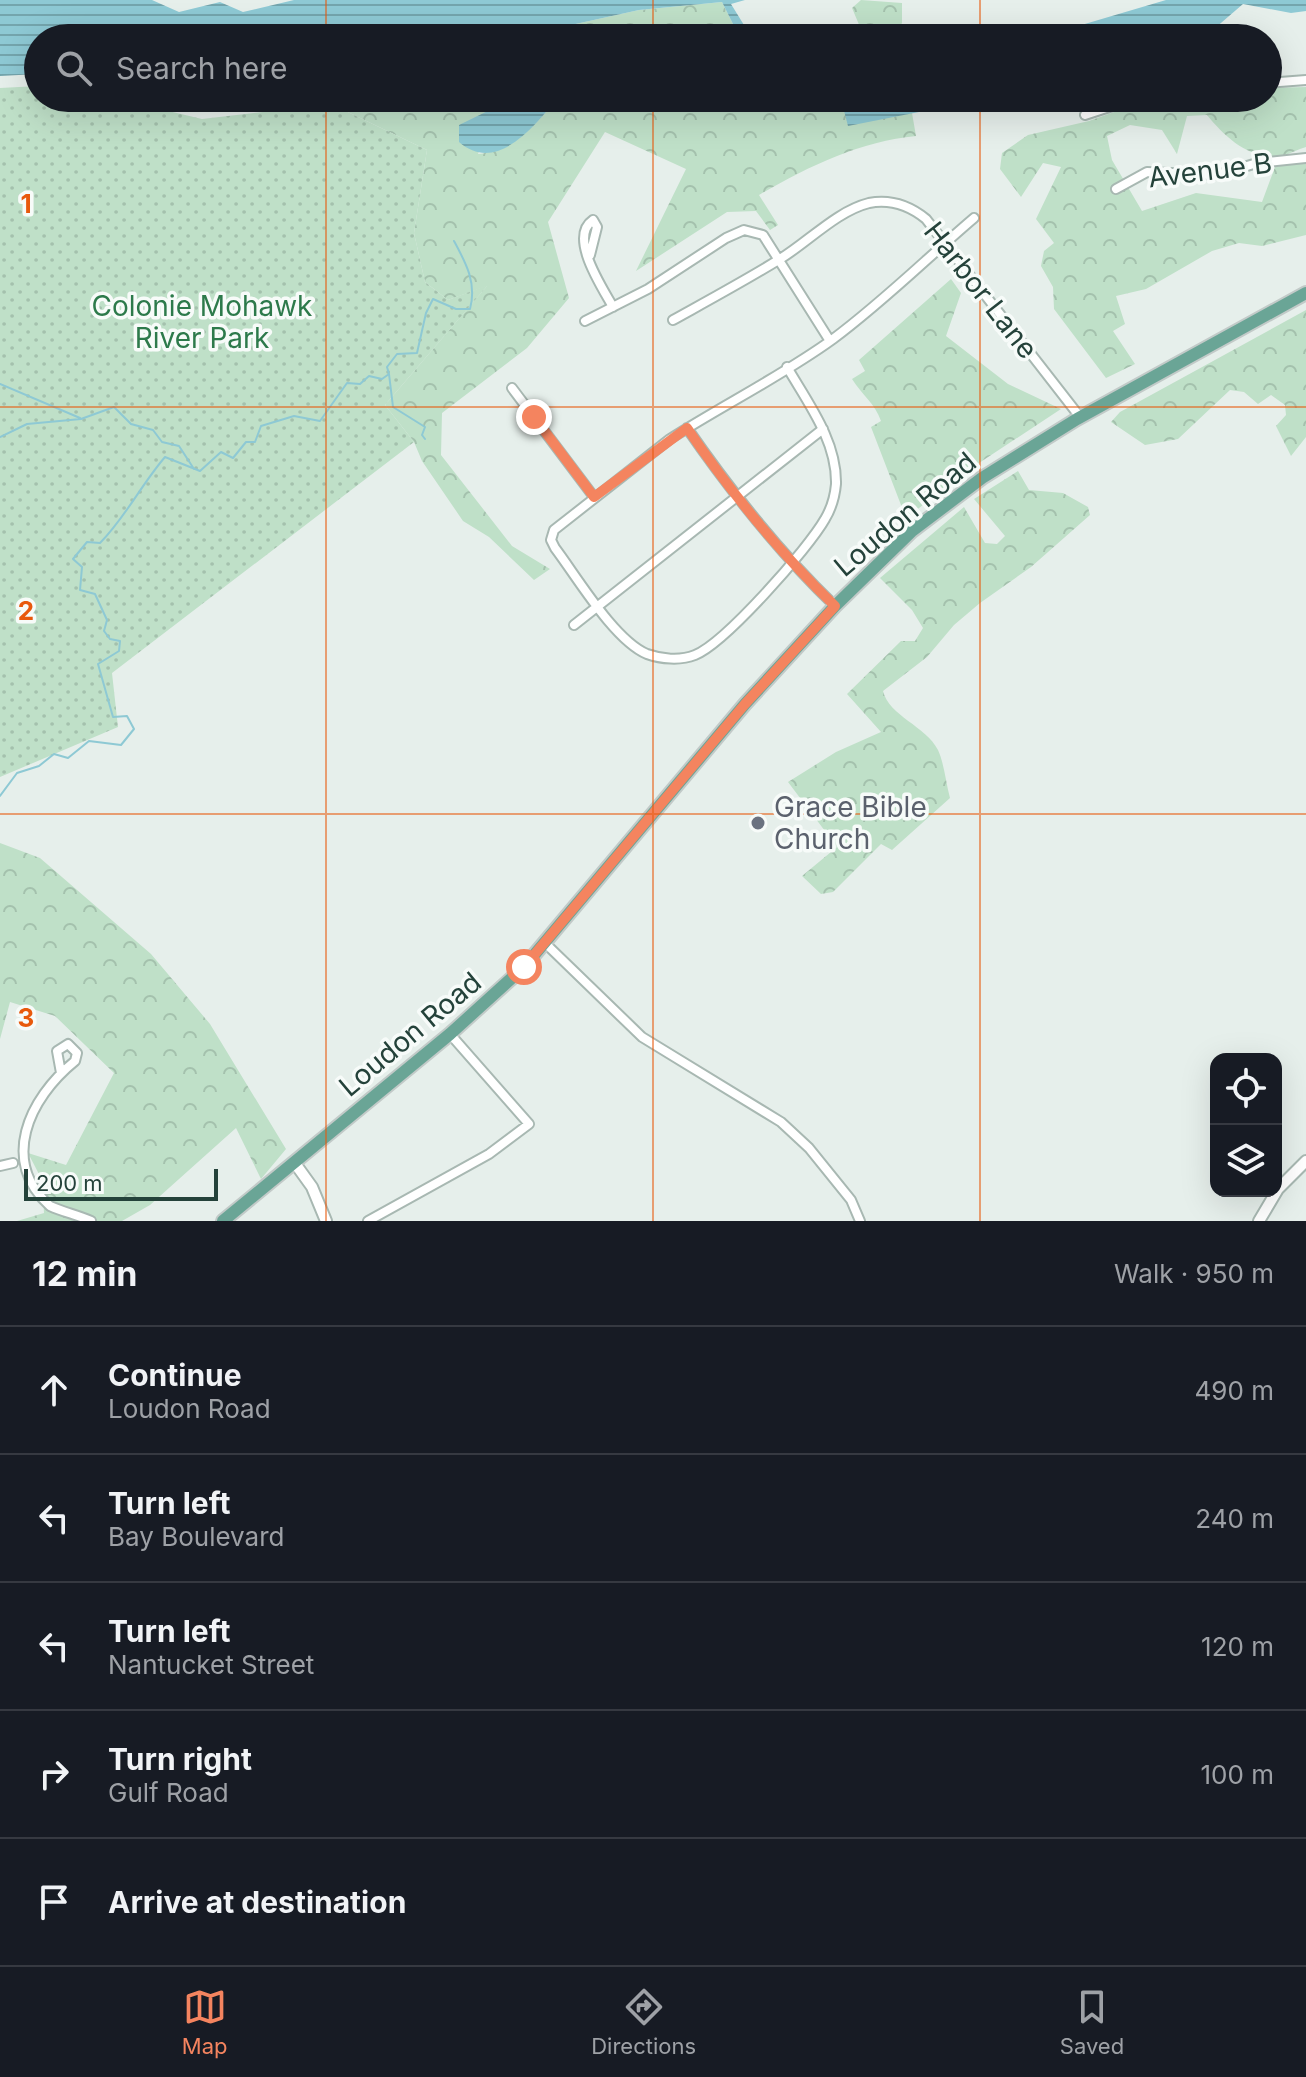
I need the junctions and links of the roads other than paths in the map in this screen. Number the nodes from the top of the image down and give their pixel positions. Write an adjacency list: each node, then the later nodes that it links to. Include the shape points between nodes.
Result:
1 (1306, 80): 2 (street)
2 (1282, 82)
3 (1094, 112): 4 (street)
4 (1085, 115)
5 (1306, 158): 6 (street, Avenue B, via 1257,163 1217,175 1147,172)
6 (1116, 189)
7 (974, 218): 8 (street)
8 (946, 242): 10 (street, Harbor Lane, via 915,209 873,203 855,209); 15 (street); 18 (street, Harbor Lane)
9 (590, 255): 12 (street)
10 (780, 259): 12 (street, via 763,235 744,230); 13 (street, Harbor Lane); 15 (street)
11 (1306, 293): 18 (main road, Loudon Road)
12 (613, 307): 14 (street)
13 (673, 320)
14 (585, 321)
15 (830, 341): 16 (street)
16 (787, 367): 19 (street); 20 (street)
17 (512, 388): 21 (street)
18 (1080, 417): 25 (main road, Loudon Road, via 947,502)
19 (687, 428): 21 (street); 22 (street)
20 (823, 429): 22 (street); 23 (street, via 835,472 834,496 826,518)
21 (594, 497): 24 (street, via 559,523 551,540)
22 (736, 500): 23 (street); 24 (street)
23 (790, 563): 24 (street, via 717,640 689,657 645,653 626,640); 25 (street)
24 (599, 606): 26 (street)
25 (835, 606): 27 (main road, Loudon Road, via 745,704)
26 (574, 625)
27 (546, 944): 28 (main road, Loudon Road); 40 (street, via 642,1037 781,1122 851,1200)
28 (450, 1034): 33 (main road, Loudon Road); 39 (street, via 529,1124 489,1154)
29 (61, 1073): 30 (street)
30 (17, 1122)
31 (12, 1152): 34 (street)
32 (1306, 1161): 41 (street, via 1278,1189)
33 (294, 1162): 37 (main road, Loudon Road); 38 (street)
34 (13, 1163): 35 (street); 36 (street, via 26,1187 51,1206)
35 (0, 1166)
36 (91, 1221)
37 (223, 1221)
38 (326, 1221)
39 (368, 1221)
40 (860, 1221)
41 (1259, 1221)

